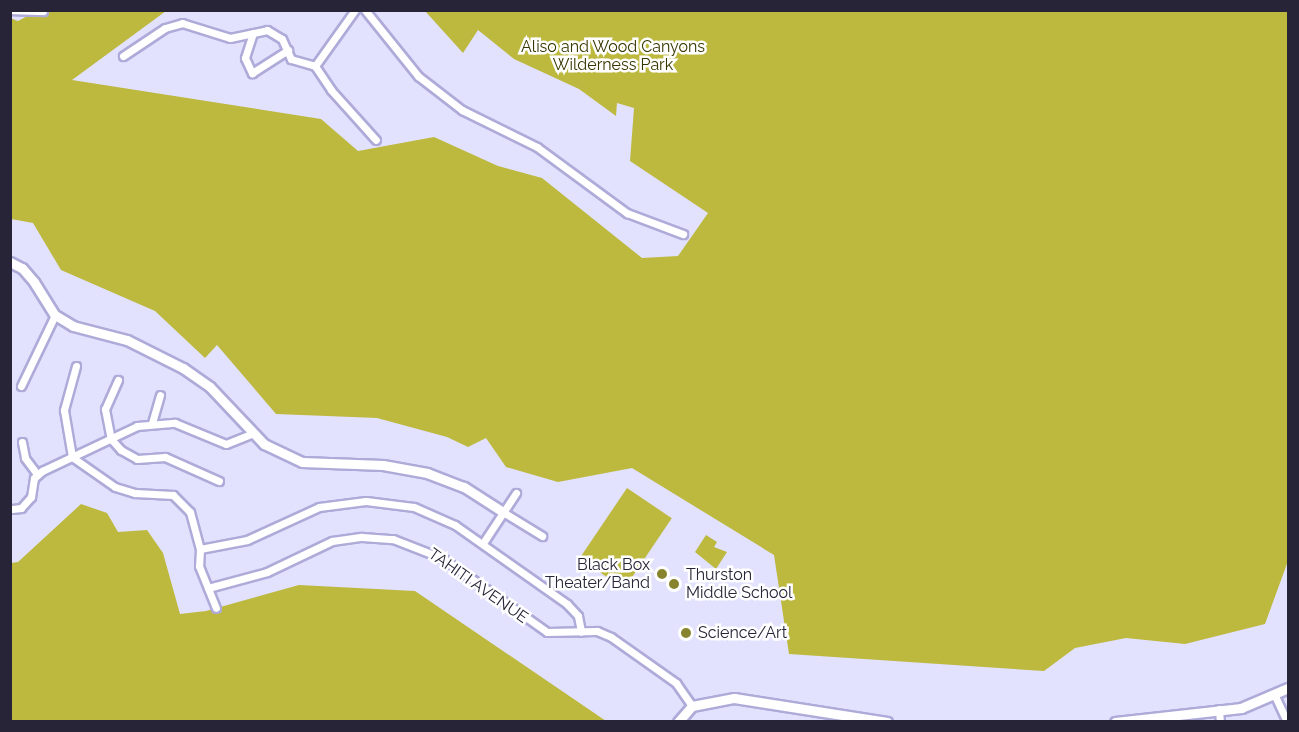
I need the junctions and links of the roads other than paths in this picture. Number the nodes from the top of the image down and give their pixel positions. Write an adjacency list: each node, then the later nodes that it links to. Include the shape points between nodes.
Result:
1 (11, 10): 4 (street)
2 (355, 10): 8 (street)
3 (365, 10): 10 (street, via 418,76 462,110 537,147 627,213)
4 (43, 11)
5 (253, 33): 6 (street, via 276,33); 6 (street, via 245,58 252,73); 7 (street, via 230,38 189,25 172,24)
6 (288, 50): 8 (street, via 296,62)
7 (123, 56)
8 (315, 66): 9 (street)
9 (376, 140)
10 (683, 234)
11 (10, 262): 12 (street, via 22,268 34,282)
12 (55, 315): 15 (street); 18 (street, via 73,326 127,340 183,368 210,387)
13 (75, 366): 21 (street, via 64,410)
14 (118, 380): 19 (street, via 105,409)
15 (21, 386)
16 (160, 394): 17 (street)
17 (152, 423): 18 (street, via 175,423 226,444); 19 (street)
18 (251, 434): 26 (street, via 302,462 383,465 427,472 464,488)
19 (111, 440): 21 (street); 23 (street, via 136,459 165,457)
20 (22, 442): 22 (street, via 25,458)
21 (72, 457): 22 (street); 29 (street, via 115,487 135,493 173,495 190,512)
22 (38, 475): 25 (street, via 31,497 21,508)
23 (219, 481)
24 (516, 493): 26 (street)
25 (12, 509)
26 (503, 512): 27 (street); 28 (street)
27 (542, 536)
28 (483, 543): 29 (street, via 435,515 397,504 366,501 311,509 247,540); 32 (street, via 567,604 578,616)
29 (200, 549): 30 (street, via 199,566)
30 (208, 588): 31 (street); 32 (street, TAHITI AVENUE, via 267,572 332,541 393,539 444,559 536,627 559,635)
31 (216, 608)
32 (581, 632): 35 (street, TAHITI AVENUE, via 597,631 611,637 676,683)
33 (1288, 688): 34 (street)
34 (1275, 696): 36 (street, via 1241,708); 41 (street)
35 (692, 706): 37 (street); 38 (street, via 734,698)
36 (1219, 709): 39 (street); 40 (street)
37 (678, 722)
38 (887, 722)
39 (1115, 722)
40 (1220, 722)
41 (1287, 722)

